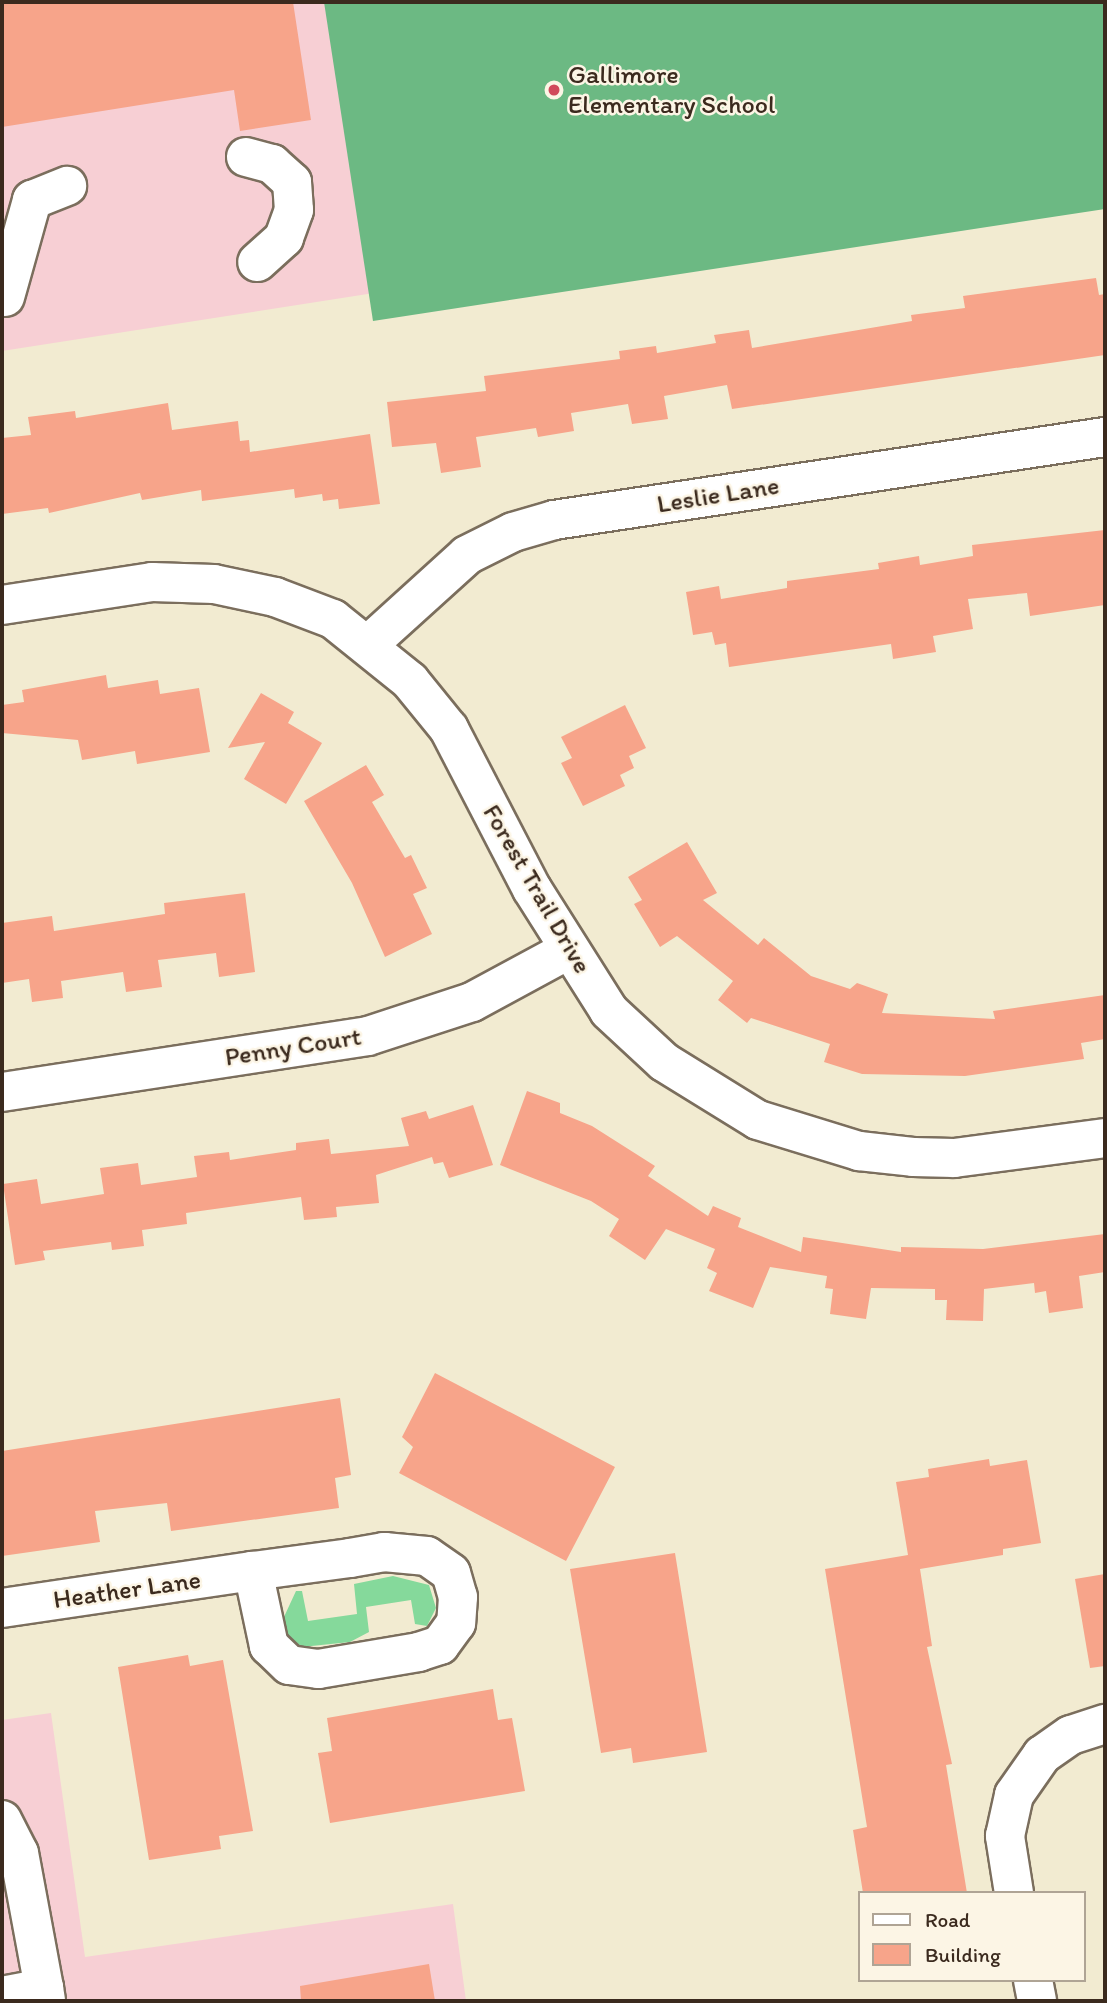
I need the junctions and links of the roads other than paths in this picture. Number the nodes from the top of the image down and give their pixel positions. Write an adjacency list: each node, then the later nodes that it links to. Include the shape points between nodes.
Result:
1 (246, 157): 3 (street, via 272,163 292,182 294,210 284,238)
2 (67, 186): 4 (street, via 32,200)
3 (257, 262)
4 (5, 297)
5 (1105, 438): 7 (street, Leslie Lane, via 555,520 513,532 467,555)
6 (2, 605): 7 (street, Forest Trail Drive, via 152,582 214,584 275,597 333,619)
7 (369, 644): 8 (street, Forest Trail Drive, via 410,681 449,729)
8 (568, 950): 9 (street, Penny Court, via 472,1002 368,1036); 10 (street, Forest Trail Drive, via 609,1011 664,1062 746,1113 806,1138 859,1151 954,1158)
9 (2, 1092)
10 (1105, 1138)
11 (253, 1572): 11 (street, Heather Lane, via 384,1552 427,1556 451,1573 458,1597 456,1623 440,1645 419,1652 318,1669 289,1665 269,1646); 12 (street, Heather Lane)
12 (2, 1608)
13 (1105, 1724): 15 (street, via 1071,1735 1042,1755 1019,1785 1005,1836)
14 (2, 1820): 17 (street, via 19,1853)
15 (1014, 1891)
16 (1034, 1982): 19 (street)
17 (45, 1995): 18 (street)
18 (2, 1996)
19 (1038, 2001)

